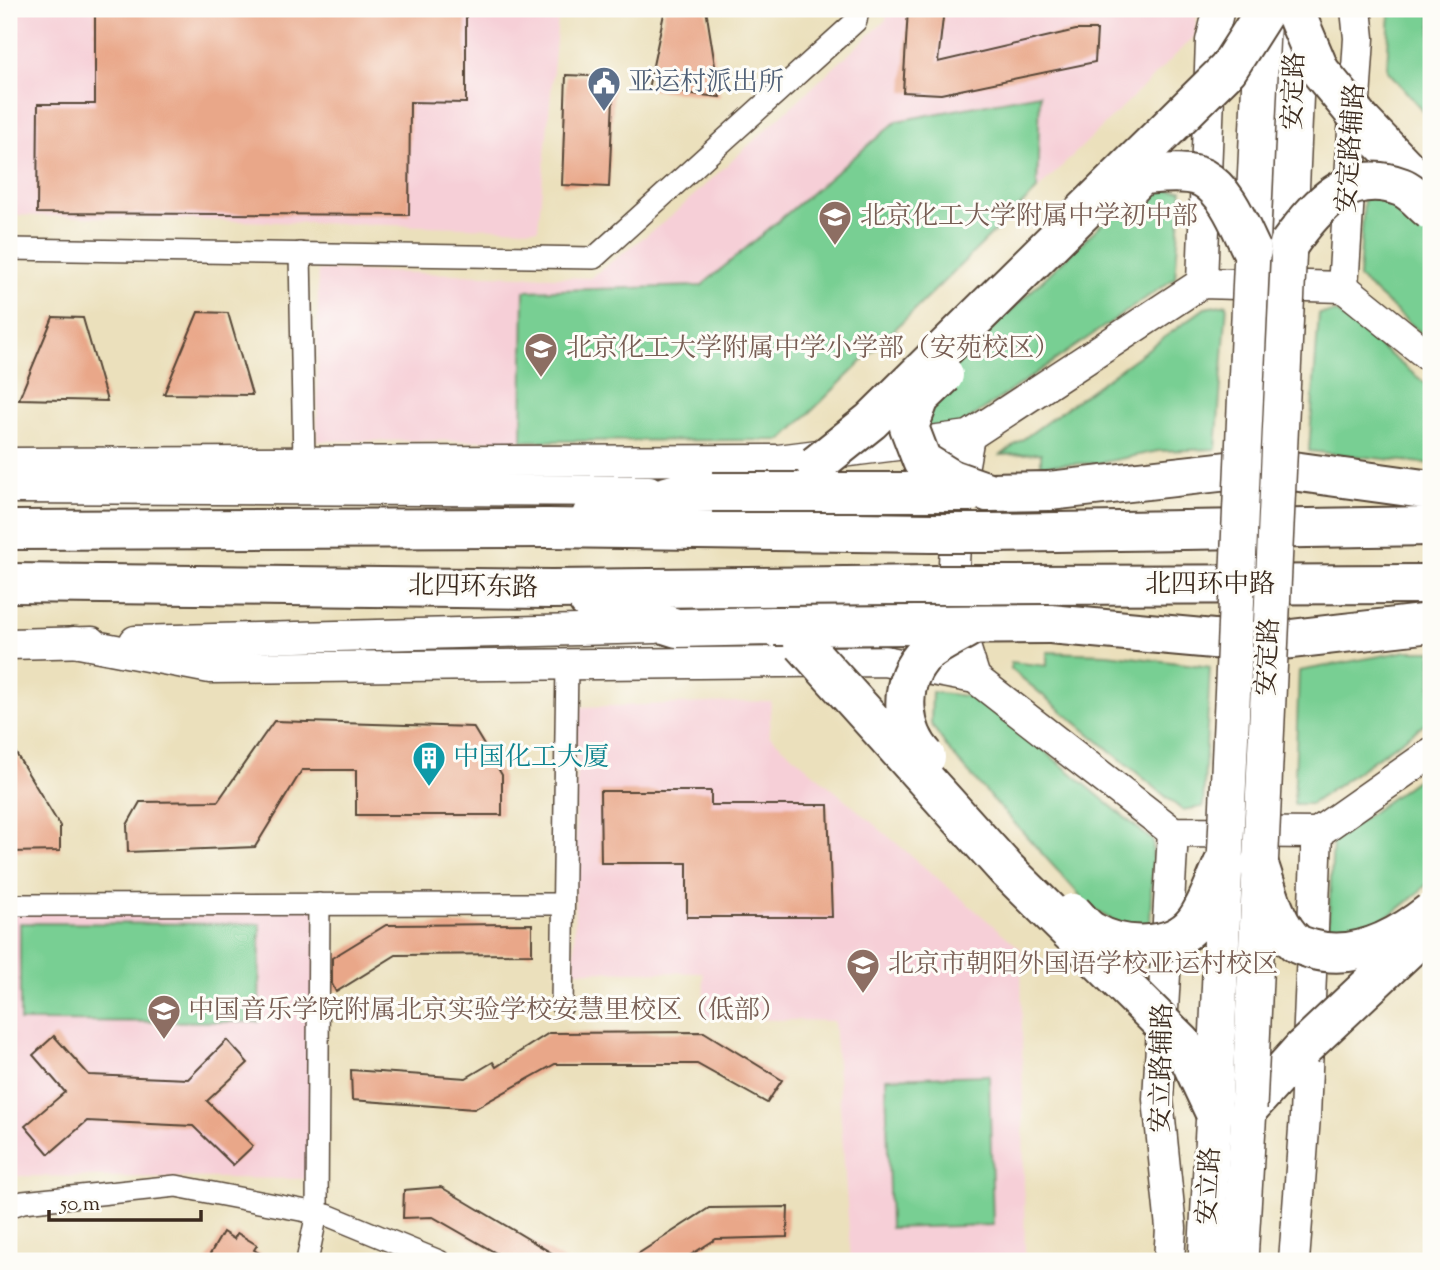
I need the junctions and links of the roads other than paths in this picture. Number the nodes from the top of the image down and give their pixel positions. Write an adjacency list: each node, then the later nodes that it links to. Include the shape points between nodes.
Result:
1 (858, 9): 10 (street, via 856,20 594,257)
2 (1219, 9): 11 (street, via 1212,41)
3 (1356, 9): 12 (street, 安定路辅路, via 1359,38)
4 (1281, 13): 5 (highway, bridge, via 1320,71); 7 (main road, 安定路, bridge); 9 (main road, 安定路, bridge); 20 (highway, bridge, via 871,421 816,465)
5 (1431, 194)
6 (1431, 211): 7 (highway, bridge, via 1404,187 1374,180 1343,186 1313,210)
7 (1289, 244): 40 (main road, 安定路, bridge)
8 (9, 248): 10 (street)
9 (1252, 251): 21 (highway, bridge, via 1228,204 1202,178 1142,175 920,398 909,427 922,461 951,479); 40 (main road, 安定路, bridge)
10 (300, 253): 15 (street)
11 (1202, 283): 12 (street); 14 (street)
12 (1343, 287): 13 (street)
13 (1431, 358)
14 (969, 436): 15 (street, via 778,460); 36 (street, via 957,503 952,605)
15 (304, 462): 16 (street)
16 (9, 463)
17 (9, 488): 19 (street)
18 (1431, 490): 21 (highway, via 1264,467 1049,491)
19 (696, 492): 20 (highway, bridge); 23 (highway)
20 (767, 492): 21 (highway, bridge)
21 (988, 492)
22 (1431, 526): 23 (highway, 北四环中路, bridge, via 988,533)
23 (548, 528): 24 (highway)
24 (15, 529)
25 (1431, 584): 27 (highway, 北四环中路, bridge)
26 (17, 585): 28 (highway, 北四环东路)
27 (937, 585): 28 (highway, 北四环东路)
28 (552, 589): 32 (highway)
29 (1431, 623): 31 (highway, bridge, via 1257,643 1050,624)
30 (774, 626): 31 (highway, bridge); 32 (highway); 47 (highway, bridge, via 823,663 1006,869 1182,1043)
31 (971, 626): 40 (highway, bridge, via 921,657 904,712 919,749 1091,932 1139,945 1171,940 1194,923)
32 (677, 628): 33 (street, 北四环东路)
33 (74, 642): 34 (street, 北四环东路); 35 (street, via 210,668)
34 (9, 644)
35 (567, 664): 36 (street, via 884,661); 42 (street)
36 (975, 678): 38 (street)
37 (1431, 753): 39 (street)
38 (1174, 832): 39 (street); 53 (street, 安立路辅路, via 1158,1099 1171,1228)
39 (1317, 833): 56 (street)
40 (1241, 864): 44 (highway, bridge, via 1297,945 1328,954 1360,951 1395,938); 47 (main road, 安定路, bridge)
41 (319, 904): 42 (street); 43 (street); 50 (street)
42 (562, 904): 46 (street)
43 (9, 905)
44 (1431, 912)
45 (1431, 927): 47 (highway, bridge)
46 (562, 1006)
47 (1232, 1110): 48 (main road, 安立路)
48 (1227, 1180): 54 (main road, 安立路); 55 (main road, 安立路)
49 (9, 1207): 50 (street, via 176,1186)
50 (317, 1213): 51 (street); 52 (street)
51 (307, 1261)
52 (439, 1261)
53 (1168, 1261)
54 (1206, 1261)
55 (1240, 1261)
56 (1294, 1261)

